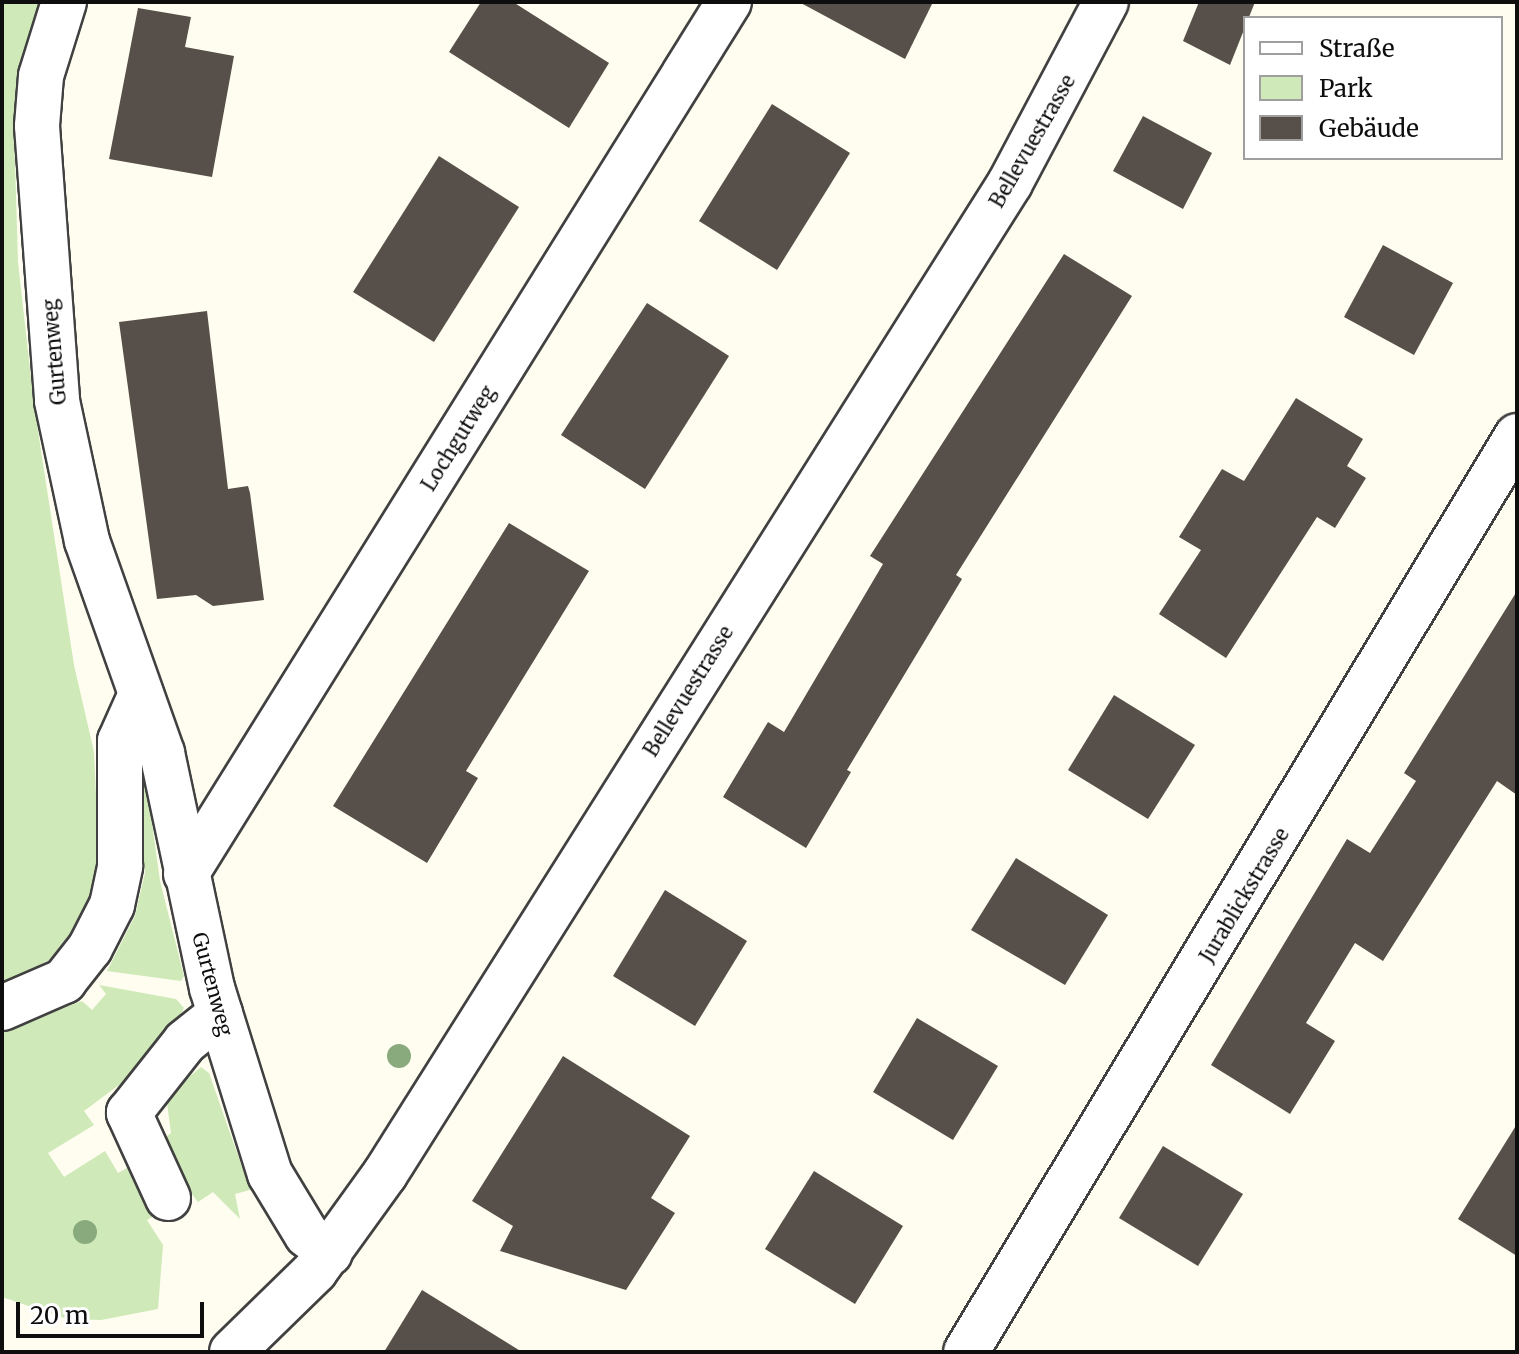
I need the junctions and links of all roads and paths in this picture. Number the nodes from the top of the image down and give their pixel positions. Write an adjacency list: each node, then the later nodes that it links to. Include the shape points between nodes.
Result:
1 (64, 2): 5 (street, Gurtenweg, via 43,63 37,126 57,401 87,541)
2 (729, 2): 6 (street, Lochgutweg)
3 (1106, 2): 10 (street, Bellevuestrasse, via 1010,183 385,1174)
4 (1517, 436): 12 (street, Jurablickstrasse)
5 (141, 694): 6 (street, Gurtenweg, via 162,753); 7 (street, via 120,741 120,866 112,905 64,981)
6 (186, 874): 8 (street, Gurtenweg)
7 (2, 1008)
8 (220, 1014): 9 (street, via 185,1042 129,1113); 10 (street, Gurtenweg, via 270,1174 307,1235)
9 (168, 1198)
10 (330, 1253): 11 (street, Bellevuestrasse)
11 (232, 1352)
12 (966, 1352)

